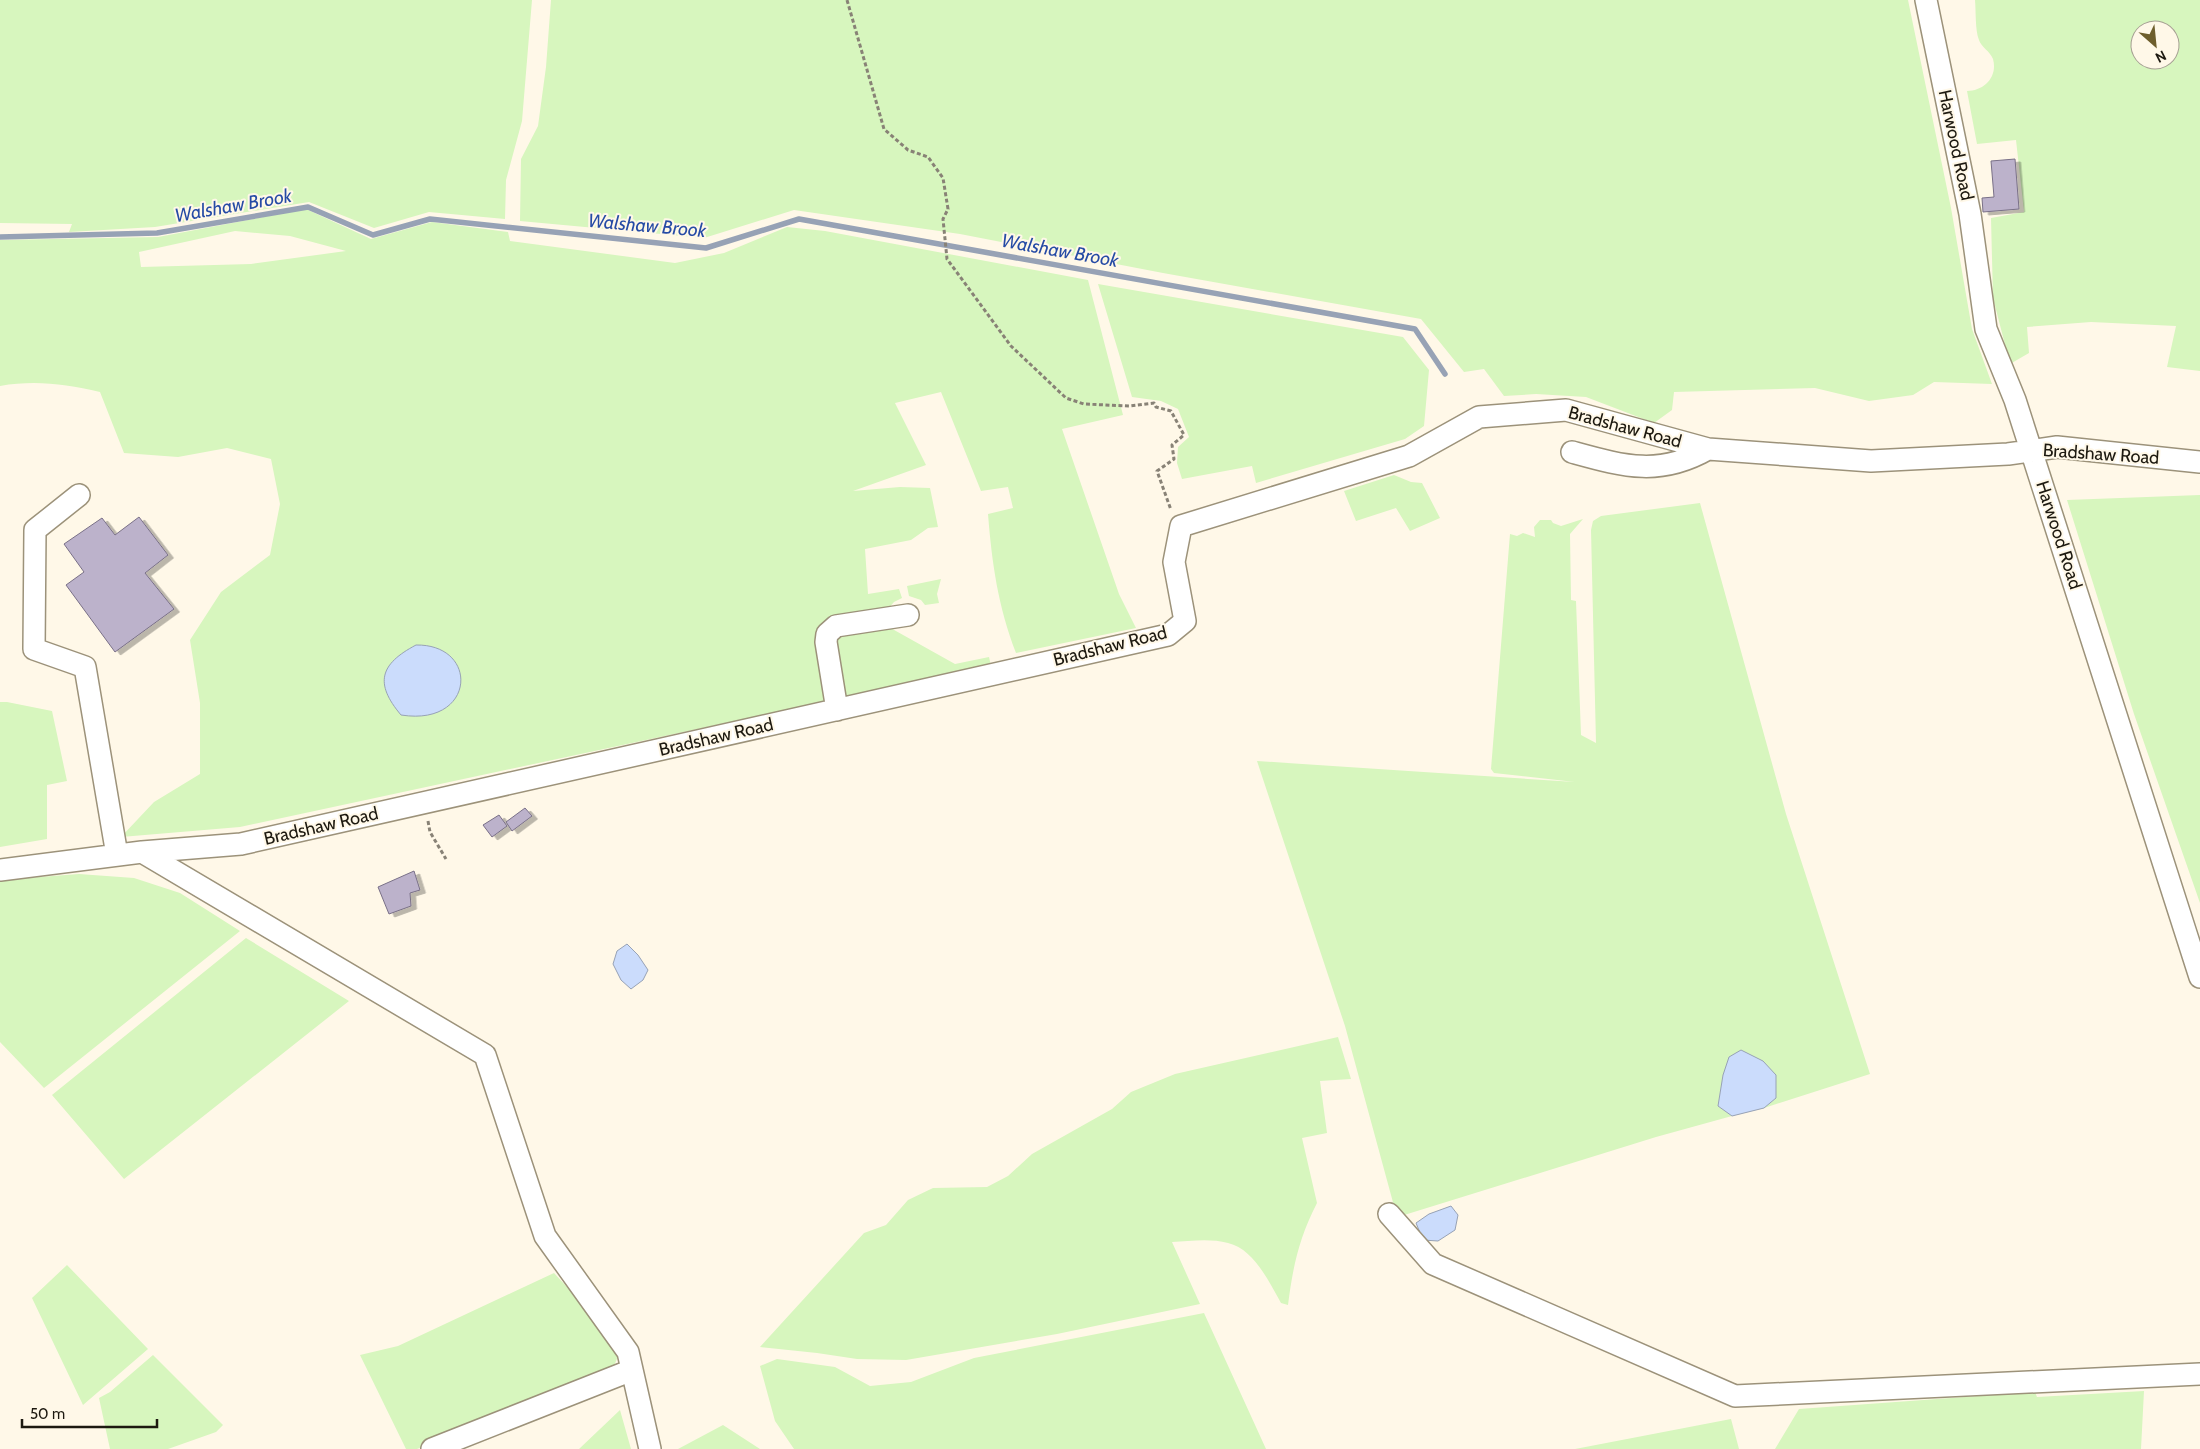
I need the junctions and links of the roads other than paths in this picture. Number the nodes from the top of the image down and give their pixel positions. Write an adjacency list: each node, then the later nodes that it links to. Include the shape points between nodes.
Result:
1 (1926, 0): 3 (street, Harwood Road, via 1970,214 1986,329)
2 (1708, 449): 3 (street, Bradshaw Road, via 1871,461); 4 (street, via 1689,460 1642,467 1623,466); 8 (street, Bradshaw Road, via 1566,410 1479,417 1409,456 1181,526 1174,562 1185,621 1168,635)
3 (2031, 450): 5 (street, Bradshaw Road, via 2057,447); 12 (street, Harwood Road)
4 (1572, 452)
5 (2200, 462)
6 (79, 495): 10 (street, via 34,530 34,649 85,667)
7 (908, 615): 8 (street, via 836,626 827,634)
8 (837, 710): 9 (street, Bradshaw Road, via 241,844)
9 (142, 852): 10 (street, Bradshaw Road); 14 (street, via 485,1055 545,1236 628,1352)
10 (117, 855): 11 (street, Bradshaw Road)
11 (0, 870)
12 (2200, 977)
13 (1389, 1214): 15 (street, via 1433,1264 1735,1396)
14 (632, 1370): 16 (street); 17 (street)
15 (2200, 1374)
16 (432, 1449)
17 (650, 1449)

